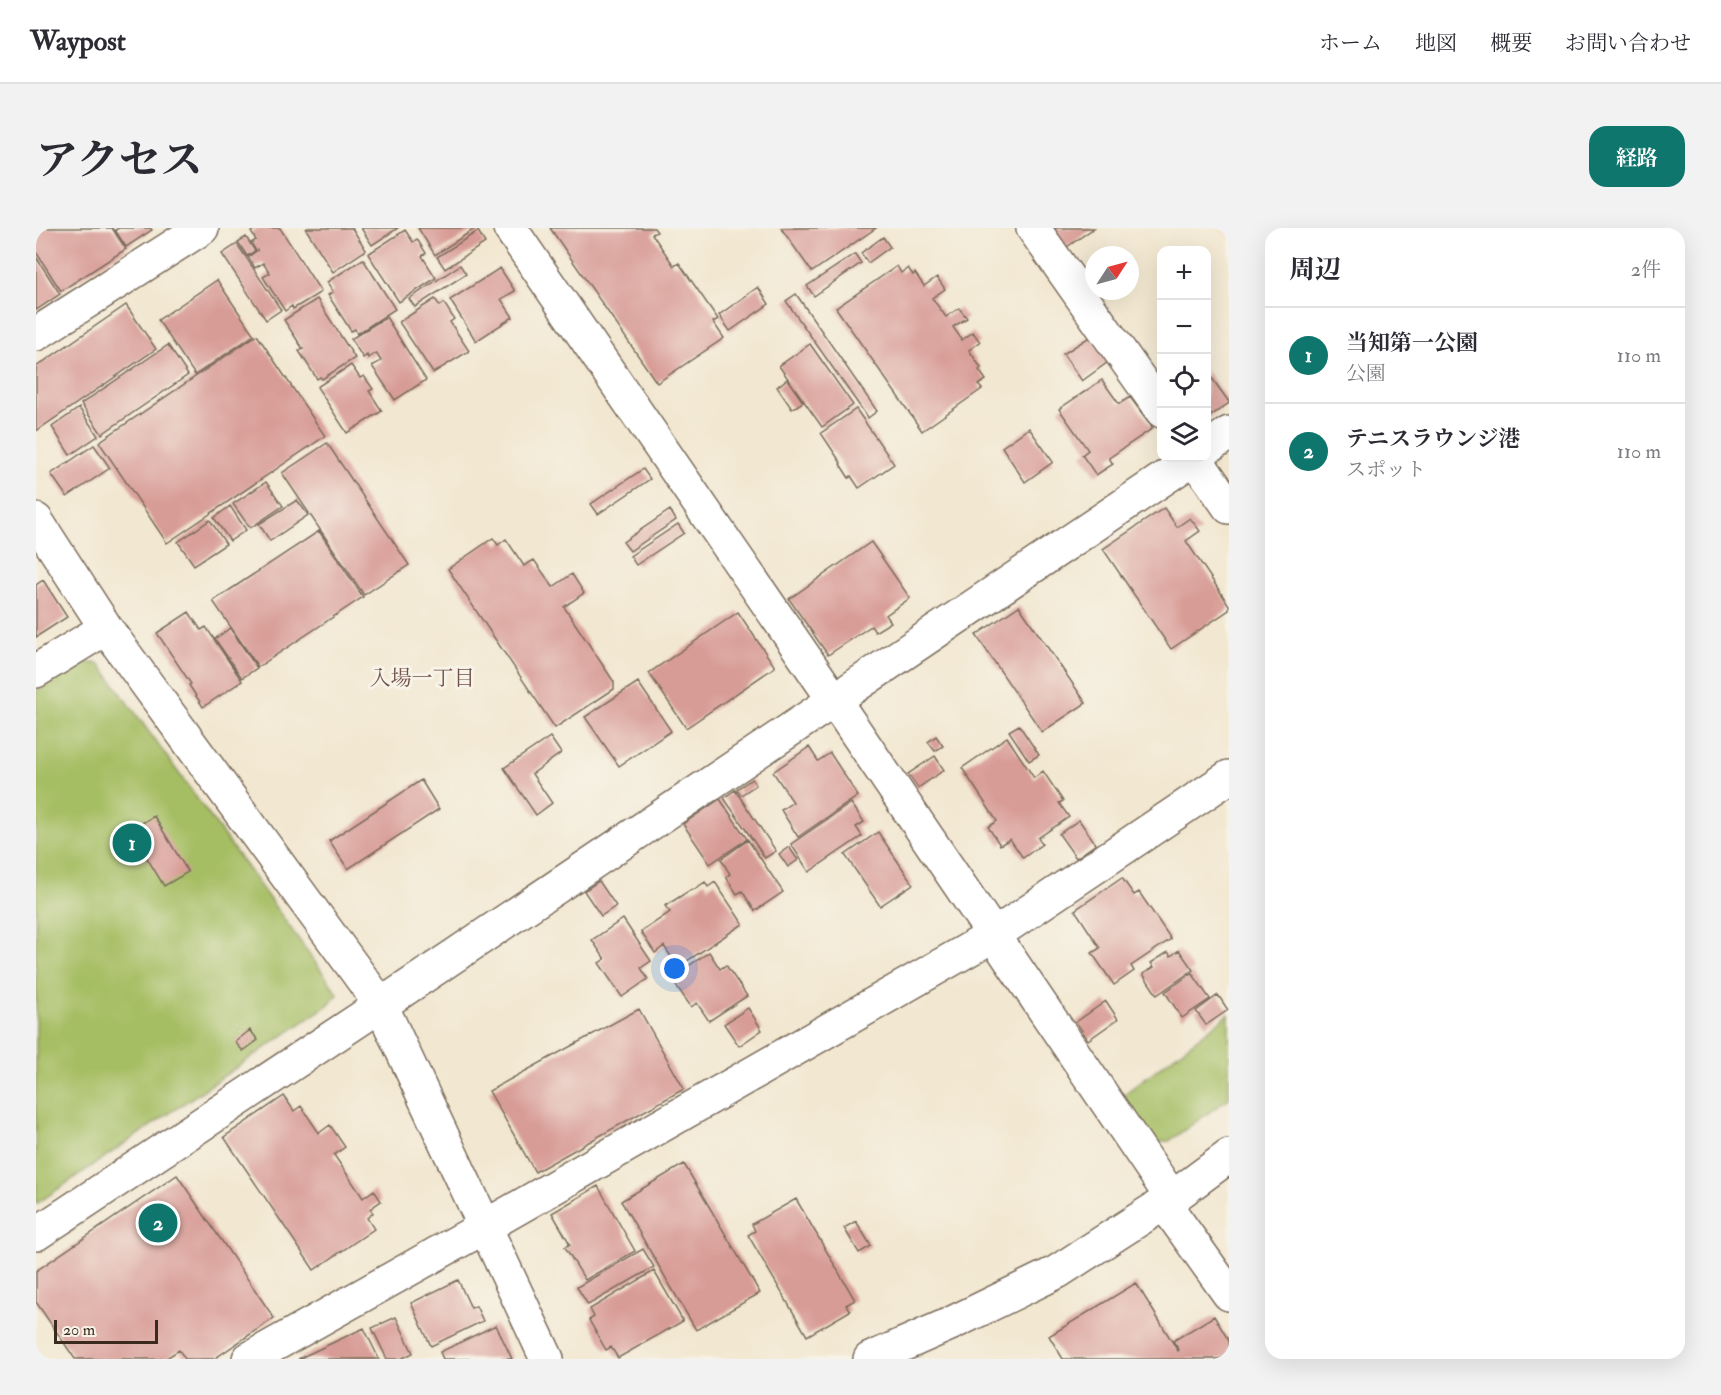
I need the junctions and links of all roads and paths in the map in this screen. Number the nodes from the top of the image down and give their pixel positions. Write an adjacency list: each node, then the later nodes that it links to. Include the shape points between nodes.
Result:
1 (510, 228): 14 (street)
2 (1033, 228): 5 (street)
3 (188, 231): 4 (street)
4 (36, 334)
5 (1159, 408)
6 (1229, 433): 7 (street)
7 (1211, 446)
8 (1188, 462): 14 (street)
9 (1197, 462): 10 (street)
10 (1229, 507)
11 (36, 520): 12 (street)
12 (106, 628): 13 (street); 17 (street)
13 (36, 671)
14 (834, 700): 16 (street); 17 (street)
15 (1229, 777): 16 (street)
16 (994, 935): 19 (street); 20 (street)
17 (381, 1005): 20 (street); 21 (street)
18 (1229, 1156): 19 (street)
19 (1168, 1200): 22 (street); 25 (street, via 1057,1272)
20 (486, 1226): 23 (street); 24 (street)
21 (36, 1234)
22 (1229, 1294)
23 (249, 1359)
24 (547, 1359)
25 (870, 1359)

